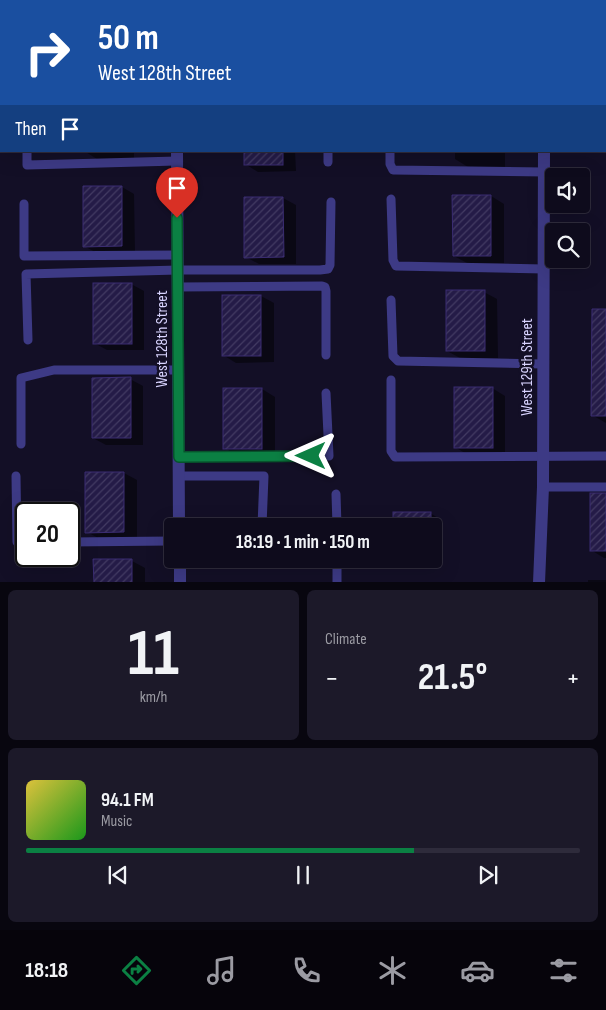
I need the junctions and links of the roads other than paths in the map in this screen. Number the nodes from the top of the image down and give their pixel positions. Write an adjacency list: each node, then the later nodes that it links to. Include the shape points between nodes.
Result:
1 (26, 152): 5 (lane, via 27,165)
2 (328, 152): 6 (lane)
3 (390, 152): 7 (lane, via 393,170)
4 (544, 152): 7 (street, West 129th Street)
5 (177, 156): 11 (street, West 128th Street)
6 (328, 162)
7 (544, 172): 12 (street, West 129th Street)
8 (391, 199): 12 (lane, via 393,260 396,266)
9 (331, 202): 13 (lane, via 328,269)
10 (24, 204): 11 (lane, via 24,256)
11 (178, 255): 13 (street, West 128th Street)
12 (544, 268): 18 (street, West 129th Street)
13 (178, 270): 14 (street, West 128th Street); 16 (lane, via 26,274)
14 (178, 287): 17 (lane, via 325,287); 19 (street, West 128th Street)
15 (391, 300): 18 (lane, via 392,356 398,360)
16 (28, 340)
17 (326, 355)
18 (543, 364): 23 (street, West 129th Street)
19 (178, 370): 22 (lane, via 54,370 21,378); 25 (street, West 128th Street)
20 (391, 380): 23 (lane, via 391,451 395,457)
21 (326, 393): 25 (lane, via 329,456)
22 (21, 444)
23 (543, 456): 24 (lane); 28 (street, West 129th Street)
24 (606, 456)
25 (179, 457): 27 (street, West 128th Street)
26 (16, 476): 31 (lane)
27 (179, 476): 32 (street, West 128th Street); 33 (lane, via 264,476)
28 (543, 487): 29 (lane); 41 (street, West 129th Street)
29 (606, 487)
30 (336, 494): 34 (lane)
31 (16, 502)
32 (180, 518)
33 (262, 518)
34 (336, 518)
35 (164, 541): 36 (lane)
36 (80, 542)
37 (180, 568): 39 (street)
38 (337, 568): 40 (lane)
39 (180, 582)
40 (338, 582)
41 (539, 582)

